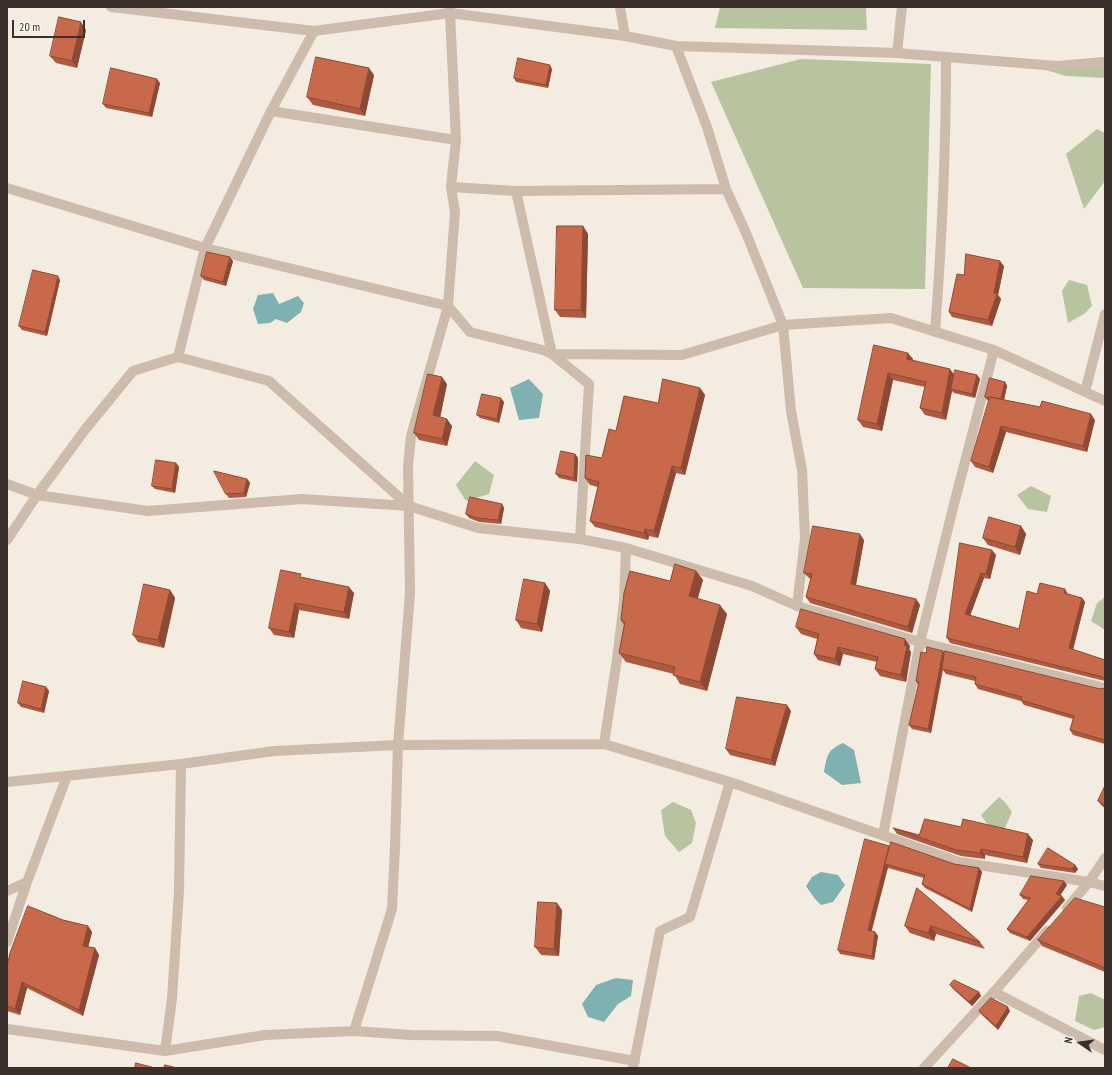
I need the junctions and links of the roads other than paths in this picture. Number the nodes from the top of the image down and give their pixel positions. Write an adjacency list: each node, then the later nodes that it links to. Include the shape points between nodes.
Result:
1 (111, 7): 5 (street)
2 (620, 7): 6 (street)
3 (902, 7): 8 (street)
4 (450, 10): 5 (street); 6 (street); 12 (street)
5 (314, 31): 11 (street)
6 (625, 36): 7 (street)
7 (676, 46): 8 (street); 15 (street, via 707,128)
8 (897, 53): 9 (street)
9 (946, 57): 10 (street, via 1057,66); 21 (street, via 946,130)
10 (1105, 62)
11 (271, 111): 12 (street); 17 (street)
12 (456, 140): 13 (street)
13 (452, 187): 16 (street); 18 (street, via 455,212)
14 (7, 188): 17 (street)
15 (726, 189): 16 (street); 20 (street)
16 (516, 191): 23 (street)
17 (205, 248): 18 (street); 24 (street)
18 (448, 306): 23 (street, via 470,332); 29 (street, via 411,436 408,467)
19 (1105, 314): 25 (street)
20 (783, 325): 21 (street, via 891,318); 23 (street, via 682,355); 33 (street, via 791,411 802,470 805,538)
21 (935, 332): 22 (street)
22 (994, 350): 25 (street); 34 (street)
23 (552, 354): 30 (street, via 590,384)
24 (178, 357): 28 (street, via 133,371 84,431); 29 (street, via 269,381)
25 (1085, 392): 26 (street)
26 (1105, 401)
27 (7, 484): 28 (street)
28 (37, 495): 29 (street, via 148,511 302,499); 31 (street)
29 (409, 506): 30 (street, via 478,528); 37 (street, via 410,593)
30 (580, 539): 32 (street)
31 (7, 540)
32 (626, 548): 33 (street, via 752,586); 36 (street, via 624,602)
33 (797, 606): 34 (street)
34 (920, 642): 35 (street); 42 (street)
35 (1105, 688)
36 (604, 744): 37 (street); 41 (street)
37 (398, 745): 38 (street, via 274,751); 51 (street, via 392,909)
38 (181, 764): 39 (street); 53 (street, via 180,891 172,999)
39 (67, 776): 40 (street); 44 (street)
40 (7, 782)
41 (730, 782): 42 (street); 54 (street, via 690,917 660,931)
42 (883, 835): 45 (street, via 959,862)
43 (1105, 858): 45 (street)
44 (27, 882): 47 (street); 48 (street)
45 (1089, 882): 46 (street); 49 (street)
46 (1105, 886)
47 (7, 892)
48 (7, 942)
49 (994, 992): 52 (street); 55 (street)
50 (7, 1029): 53 (street)
51 (354, 1031): 53 (street, via 265,1035); 54 (street, via 411,1035 497,1036)
52 (1105, 1050)
53 (165, 1051)
54 (634, 1065)
55 (924, 1068)

